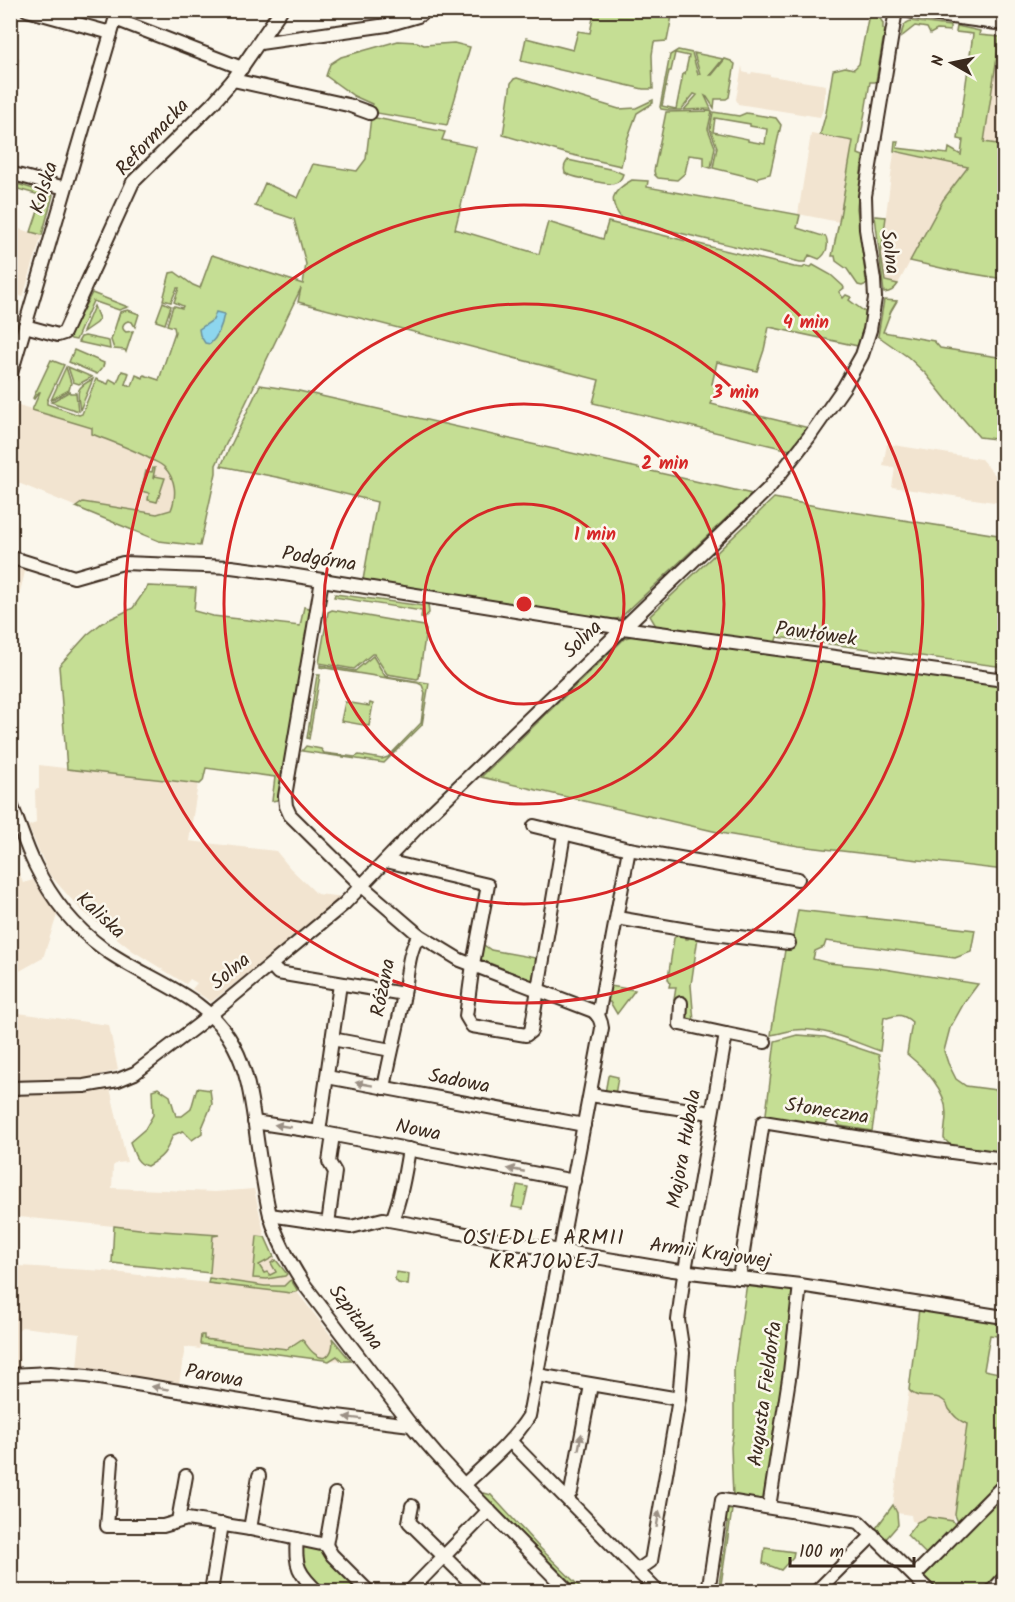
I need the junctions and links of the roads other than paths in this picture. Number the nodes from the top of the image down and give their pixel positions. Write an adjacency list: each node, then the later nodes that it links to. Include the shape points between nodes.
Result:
1 (27, 10): 8 (street)
2 (281, 10): 9 (street, Reformacka)
3 (428, 10): 9 (street, via 387,25)
4 (896, 10): 19 (street, Solna, via 865,196 875,298 862,355 810,437 769,488)
5 (901, 10): 7 (street)
6 (117, 15): 8 (street, Kolska); 10 (street)
7 (1005, 24)
8 (111, 33): 14 (street, Kolska)
9 (260, 43): 10 (street, Reformacka)
10 (242, 68): 11 (street, Reformacka)
11 (234, 80): 12 (street); 15 (street, Reformacka, via 133,182 64,333 57,335)
12 (370, 113)
13 (10, 173): 14 (street)
14 (65, 188): 15 (street, Kolska)
15 (25, 326): 16 (street, Kolska)
16 (10, 377)
17 (10, 557): 18 (street, Podgórna, via 74,577 123,563 231,567)
18 (322, 580): 19 (street, Podgórna); 27 (street, via 286,806 290,815)
19 (623, 628): 20 (street, Pawłówek); 25 (street, Solna)
20 (1005, 680)
21 (10, 802): 37 (street, Kaliska, via 41,877 76,924 106,951 184,994)
22 (534, 826): 23 (street)
23 (564, 834): 24 (street); 34 (street)
24 (629, 849): 26 (street); 28 (street)
25 (386, 861): 27 (street, Solna); 31 (street, via 488,885)
26 (798, 879)
27 (362, 886): 29 (street); 32 (street, Solna)
28 (617, 918): 30 (street); 38 (street)
29 (419, 935): 31 (street); 35 (street, Różana, via 413,944)
30 (789, 943)
31 (473, 964): 34 (street); 34 (street, via 466,1016 472,1026 526,1035 531,1031)
32 (271, 965): 33 (street, via 278,973); 37 (street, Solna)
33 (340, 984): 35 (street); 40 (street)
34 (538, 990): 38 (street)
35 (404, 994): 42 (street, Różana)
36 (681, 1003): 39 (street, via 680,1024)
37 (210, 1015): 44 (street, Solna, via 135,1073 118,1080 84,1086); 48 (street, Szpitalna, via 228,1035 241,1059)
38 (598, 1016): 46 (street, via 602,1028)
39 (726, 1034): 41 (street); 47 (street, Majora Hubala)
40 (332, 1039): 42 (street); 43 (street)
41 (765, 1042)
42 (391, 1050): 45 (street, Różana)
43 (327, 1077): 45 (street, Sadowa, one-way to 43); 50 (street)
44 (10, 1088)
45 (384, 1088): 49 (street, Sadowa)
46 (590, 1095): 47 (street); 49 (street)
47 (711, 1113): 59 (street, Majora Hubala)
48 (254, 1122): 50 (street, Nowa, one-way to 48); 55 (street, Szpitalna)
49 (584, 1125): 54 (street)
50 (319, 1132): 51 (street, Nowa)
51 (333, 1135): 52 (street, Nowa); 57 (street, via 329,1162 335,1172)
52 (408, 1149): 54 (street, Nowa, one-way to 52); 56 (street)
53 (1005, 1159): 60 (street, Słoneczna, via 763,1122)
54 (574, 1181): 58 (street)
55 (270, 1215): 57 (street, Armii Krajowej); 67 (street, Szpitalna, via 281,1247 297,1273)
56 (392, 1220): 57 (street, Armii Krajowej, via 351,1227); 58 (street, Armii Krajowej)
57 (328, 1224)
58 (560, 1251): 59 (street, Armii Krajowej); 64 (street)
59 (684, 1271): 60 (street, Armii Krajowej); 66 (street, Majora Hubala, via 678,1320 683,1353)
60 (739, 1278): 61 (street, Armii Krajowej)
61 (800, 1285): 62 (street, Armii Krajowej); 77 (street, Augusta Fieldorfa)
62 (1005, 1317)
63 (10, 1374): 67 (street, Parowa, one-way to 63, via 291,1410 87,1376)
64 (537, 1375): 65 (street); 68 (street, via 529,1416)
65 (591, 1385): 66 (street); 75 (street, one-way to 65)
66 (679, 1399): 86 (street, Majora Hubala, one-way to 66, via 651,1561)
67 (411, 1425): 72 (street, Szpitalna)
68 (510, 1441): 72 (street); 75 (street)
69 (112, 1462): 79 (street, via 107,1526 163,1526)
70 (186, 1476): 79 (street)
71 (259, 1476): 81 (street)
72 (464, 1485): 78 (street, Szpitalna)
73 (1005, 1485): 87 (street)
74 (335, 1494): 84 (street)
75 (567, 1497): 86 (street)
76 (412, 1506): 85 (street, via 409,1522)
77 (768, 1507): 82 (street, via 859,1522); 98 (street, via 722,1500)
78 (489, 1510): 85 (street); 96 (street, Szpitalna)
79 (178, 1521): 80 (street)
80 (222, 1524): 81 (street); 91 (street)
81 (250, 1529): 83 (street)
82 (873, 1535): 87 (street); 99 (street)
83 (297, 1539): 84 (street); 92 (street, via 297,1568)
84 (326, 1545): 93 (street)
85 (443, 1556): 94 (street); 95 (street)
86 (638, 1570): 97 (street)
87 (914, 1575): 100 (street)
88 (10, 1578): 90 (street)
89 (1005, 1578): 101 (street)
90 (13, 1592)
91 (211, 1592)
92 (318, 1592)
93 (369, 1592)
94 (408, 1592)
95 (480, 1592)
96 (569, 1592)
97 (658, 1592)
98 (708, 1592)
99 (816, 1592)
100 (930, 1592)
101 (991, 1592)

